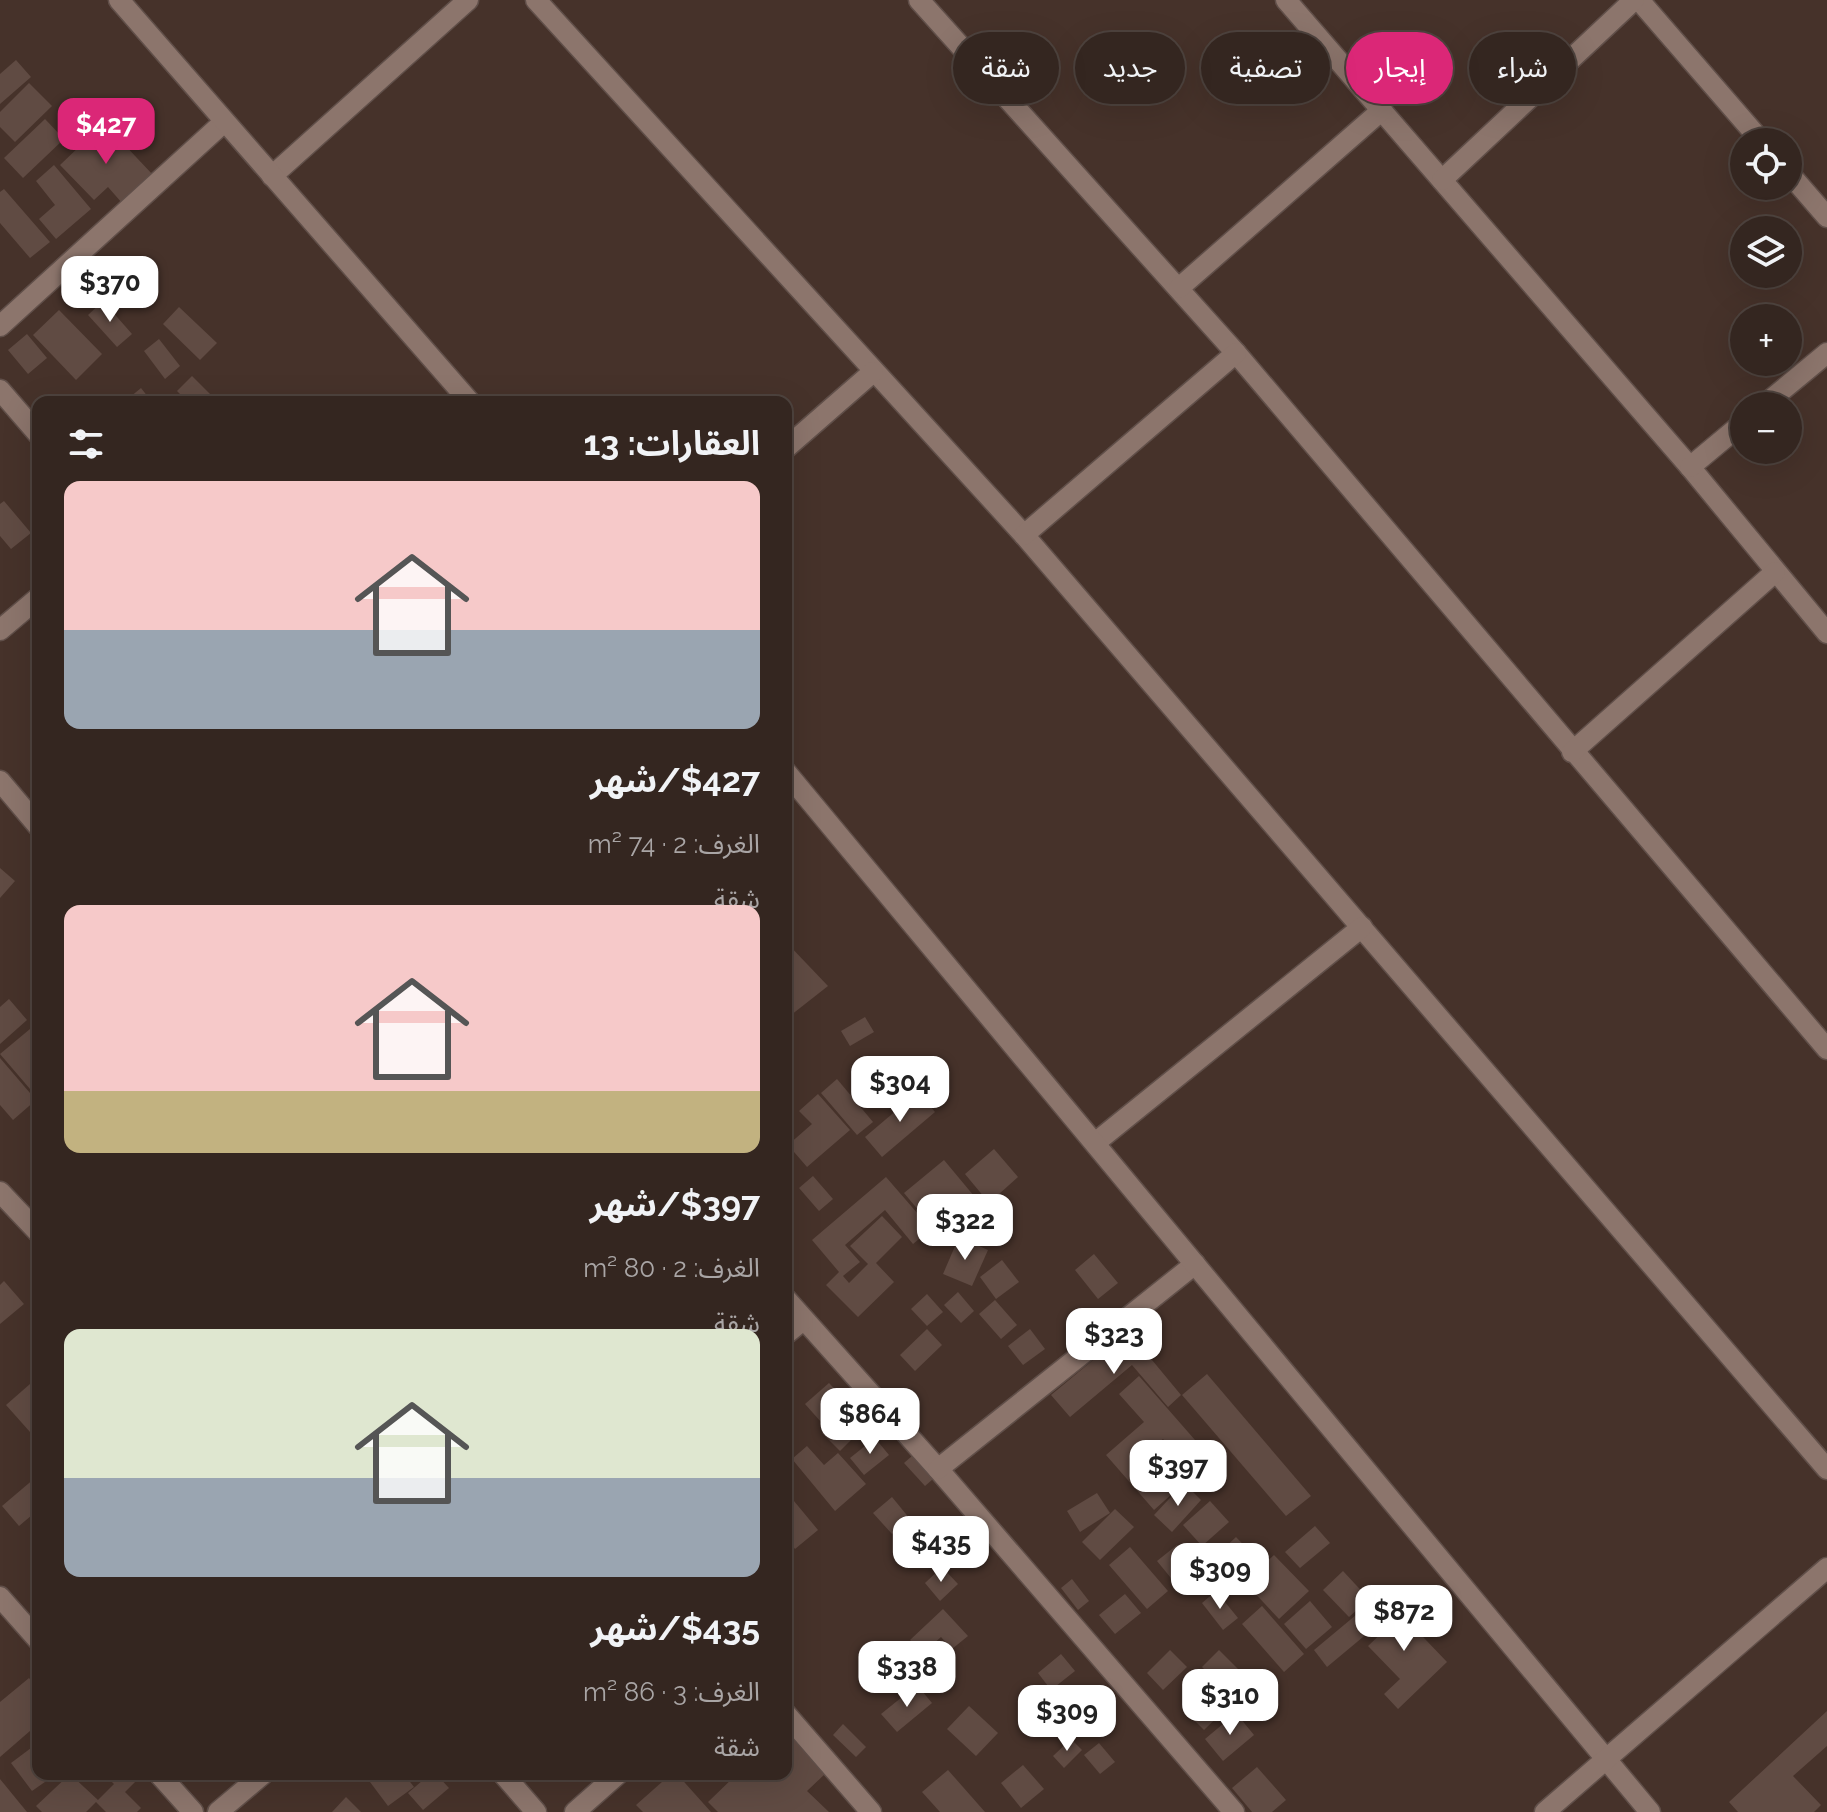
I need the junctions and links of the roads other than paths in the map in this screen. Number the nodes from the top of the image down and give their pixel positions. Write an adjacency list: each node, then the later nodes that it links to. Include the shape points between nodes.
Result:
1 (119, 0): 8 (street)
2 (468, 0): 10 (street)
3 (536, 0): 18 (street)
4 (919, 0): 14 (street)
5 (1286, 0): 7 (street)
6 (1637, 0): 9 (street); 11 (street)
7 (1382, 110): 11 (street); 14 (street)
8 (224, 122): 10 (street); 15 (street)
9 (1750, 128)
10 (272, 176): 21 (street)
11 (1442, 180): 25 (street)
12 (1802, 188): 13 (street)
13 (1827, 217)
14 (1179, 288): 16 (street)
15 (0, 326)
16 (1236, 353): 26 (street); 31 (street)
17 (1827, 353): 20 (street)
18 (873, 372): 24 (street); 26 (street)
19 (0, 390): 22 (street)
20 (1780, 392)
21 (465, 396)
22 (32, 427)
23 (1730, 434): 25 (street)
24 (792, 443)
25 (1690, 467): 27 (street)
26 (1024, 535): 35 (street)
27 (1775, 572): 30 (street); 31 (street)
28 (32, 603): 29 (street)
29 (0, 630)
30 (1827, 633)
31 (1572, 752): 36 (street)
32 (792, 779): 37 (street)
33 (0, 781): 34 (street)
34 (32, 819)
35 (1362, 927): 37 (street); 45 (street)
36 (1827, 1049)
37 (1095, 1143): 40 (street)
38 (0, 1192): 39 (street)
39 (32, 1226)
40 (1195, 1264): 44 (street); 50 (street)
41 (792, 1306): 42 (street)
42 (803, 1320): 43 (street); 44 (street)
43 (792, 1329)
44 (938, 1469): 60 (street)
45 (1827, 1469)
46 (1827, 1568): 50 (street)
47 (0, 1597): 48 (street)
48 (32, 1633)
49 (792, 1721): 59 (street)
50 (1605, 1760): 61 (street); 62 (street)
51 (164, 1780): 55 (street)
52 (256, 1780): 56 (street)
53 (508, 1780): 57 (street)
54 (611, 1780): 58 (street)
55 (193, 1812)
56 (218, 1812)
57 (536, 1812)
58 (575, 1812)
59 (871, 1812)
60 (1234, 1812)
61 (1545, 1812)
62 (1650, 1812)

